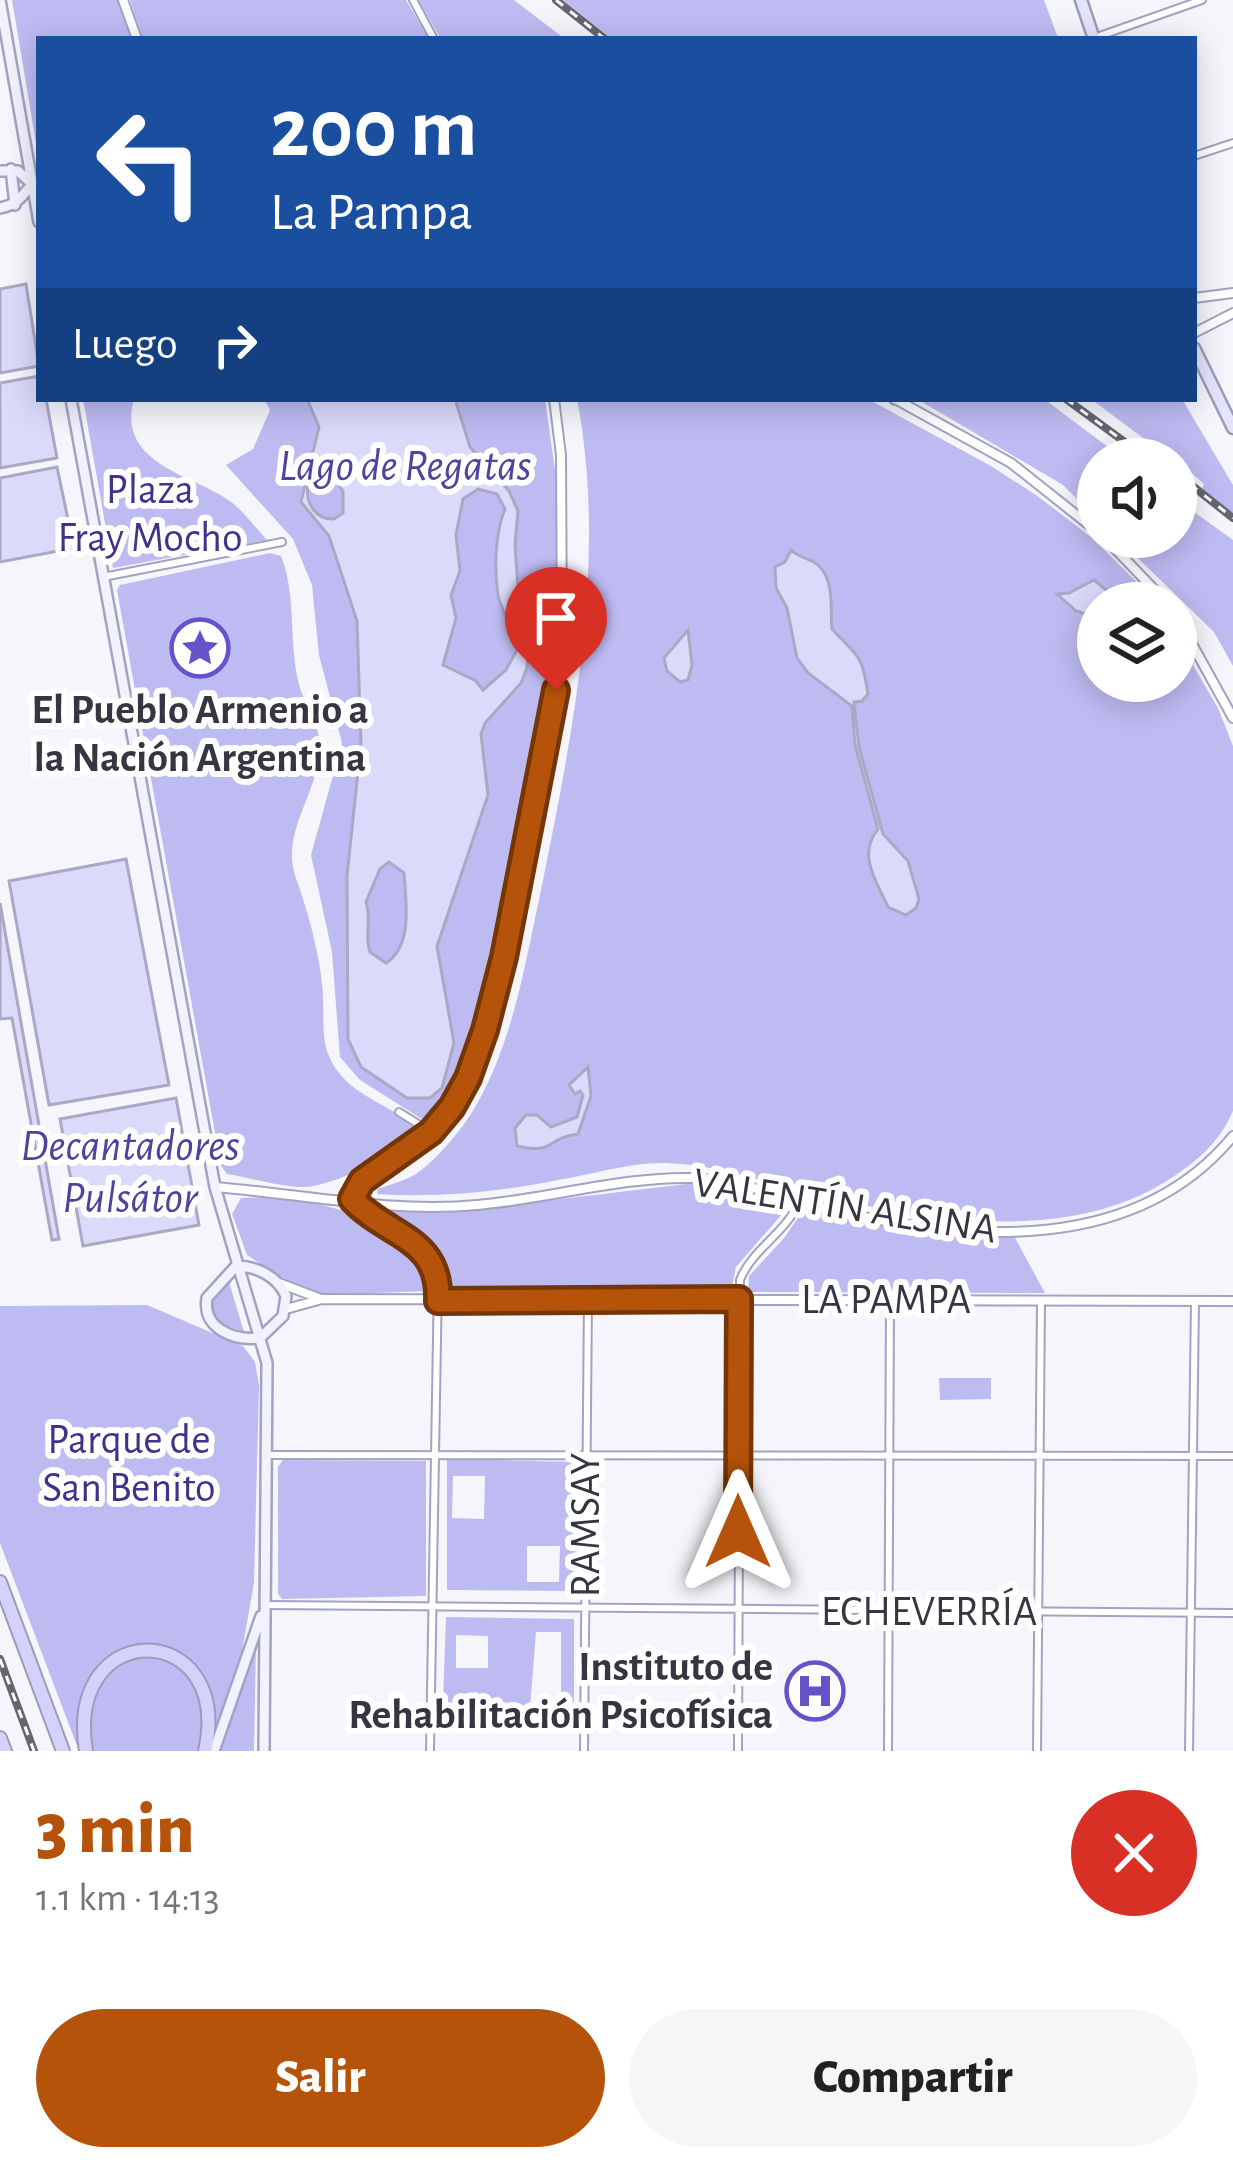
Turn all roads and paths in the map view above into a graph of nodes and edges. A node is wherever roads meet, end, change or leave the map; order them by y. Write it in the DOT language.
graph roads {
  1 [pos="0,0"];
  2 [pos="123,0"];
  3 [pos="412,0"];
  4 [pos="1081,0"];
  5 [pos="1202,0"];
  6 [pos="135,36"];
  7 [pos="432,36"];
  8 [pos="1093,36"];
  9 [pos="1102,36"];
  10 [pos="1233,143"];
  11 [pos="1197,155"];
  12 [pos="5,170"];
  13 [pos="36,182"];
  14 [pos="15,205"];
  15 [pos="0,208"];
  16 [pos="1233,293"];
  17 [pos="1197,298"];
  18 [pos="1233,313"];
  19 [pos="1197,331"];
  20 [pos="1197,354"];
  21 [pos="72,402"];
  22 [pos="554,402"];
  23 [pos="902,402"];
  24 [pos="1233,428"];
  25 [pos="1077,515"];
  26 [pos="282,542"];
  27 [pos="1124,558"];
  28 [pos="102,578"];
  29 [pos="1147,582"];
  30 [pos="1197,653"];
  31 [pos="1233,718"];
  32 [pos="400,1112"];
  33 [pos="431,1132"];
  34 [pos="1233,1138"];
  35 [pos="214,1187"];
  36 [pos="352,1199"];
  37 [pos="799,1202"];
  38 [pos="236,1266"];
  39 [pos="279,1282"];
  40 [pos="588,1298"];
  41 [pos="322,1299"];
  42 [pos="739,1299"];
  43 [pos="890,1300"];
  44 [pos="1041,1300"];
  45 [pos="438,1301"];
  46 [pos="1195,1301"];
  47 [pos="1233,1301"];
  48 [pos="286,1309"];
  49 [pos="260,1338"];
  50 [pos="435,1454"];
  51 [pos="587,1454"];
  52 [pos="738,1454"];
  53 [pos="267,1455"];
  54 [pos="890,1455"];
  55 [pos="1041,1455"];
  56 [pos="1192,1456"];
  57 [pos="1233,1456"];
  58 [pos="0,1582"];
  59 [pos="265,1605"];
  60 [pos="434,1606"];
  61 [pos="586,1607"];
  62 [pos="738,1610"];
  63 [pos="1040,1612"];
  64 [pos="889,1613"];
  65 [pos="1190,1613"];
  66 [pos="1233,1613"];
  67 [pos="0,1738"];
  68 [pos="5,1751"];
  69 [pos="64,1751"];
  70 [pos="86,1751"];
  71 [pos="210,1751"];
  72 [pos="264,1751"];
  73 [pos="430,1751"];
  74 [pos="584,1751"];
  75 [pos="738,1751"];
  76 [pos="888,1751"];
  77 [pos="1037,1751"];
  78 [pos="1189,1751"];
  1 -- 13 [label="main road"];
  2 -- 6 [label="street"];
  3 -- 7 [label="street"];
  4 -- 8 [label="main road"];
  5 -- 9 [label="street"];
  10 -- 11 [label="street"];
  12 -- 13 [label="main road"];
  12 -- 14 [label="main road"];
  13 -- 14 [label="main road"];
  14 -- 15 [label="main road"];
  16 -- 17 [label="street"];
  18 -- 19 [label="street"];
  20 -- 24 [label="main road"];
  21 -- 28 [label="main road"];
  22 -- 33 [label="street"];
  23 -- 25 [label="street"];
  26 -- 28 [label="street"];
  27 -- 29 [label="street"];
  28 -- 35 [label="main road"];
  30 -- 31 [label="street"];
  32 -- 33 [label="street"];
  33 -- 36 [label="street"];
  34 -- 37 [label="street, VALENTÍN ALSINA"];
  35 -- 36 [label="street, VALENTÍN ALSINA"];
  35 -- 38 [label="main road"];
  36 -- 37 [label="street, VALENTÍN ALSINA"];
  36 -- 45 [label="street"];
  37 -- 42 [label="street"];
  38 -- 39 [label="main road"];
  38 -- 49 [label="main road"];
  38 -- 49 [label="main road"];
  39 -- 41 [label="street, LA PAMPA"];
  39 -- 48 [label="main road"];
  40 -- 42 [label="street, LA PAMPA"];
  40 -- 45 [label="street, LA PAMPA"];
  40 -- 51 [label="street, RAMSAY"];
  41 -- 45 [label="street, LA PAMPA"];
  41 -- 48 [label="street, LA PAMPA"];
  42 -- 43 [label="street, LA PAMPA"];
  42 -- 52 [label="street"];
  43 -- 44 [label="street, LA PAMPA"];
  43 -- 54 [label="street"];
  44 -- 46 [label="street, LA PAMPA"];
  44 -- 55 [label="street"];
  45 -- 50 [label="street"];
  46 -- 47 [label="street, LA PAMPA"];
  46 -- 56 [label="street"];
  48 -- 49 [label="main road"];
  49 -- 53 [label="main road"];
  50 -- 51 [label="street"];
  50 -- 53 [label="street"];
  50 -- 60 [label="street"];
  51 -- 52 [label="street"];
  51 -- 61 [label="street, RAMSAY"];
  52 -- 54 [label="street"];
  52 -- 62 [label="street"];
  53 -- 59 [label="main road"];
  54 -- 55 [label="street"];
  54 -- 64 [label="street"];
  55 -- 56 [label="street"];
  55 -- 63 [label="street"];
  56 -- 57 [label="street"];
  56 -- 65 [label="street"];
  58 -- 69 [label="highway"];
  59 -- 60 [label="street, ECHEVERRÍA"];
  59 -- 71 [label="main road"];
  59 -- 72 [label="main road"];
  60 -- 61 [label="street, ECHEVERRÍA"];
  60 -- 73 [label="street"];
  61 -- 62 [label="street, ECHEVERRÍA"];
  61 -- 74 [label="street, RAMSAY"];
  62 -- 64 [label="street, ECHEVERRÍA"];
  62 -- 75 [label="street"];
  63 -- 64 [label="street, ECHEVERRÍA"];
  63 -- 65 [label="street, ECHEVERRÍA"];
  63 -- 77 [label="street"];
  64 -- 76 [label="street"];
  65 -- 66 [label="street, ECHEVERRÍA"];
  65 -- 78 [label="street"];
  67 -- 68 [label="highway"];
  70 -- 71 [label="highway"];
}
